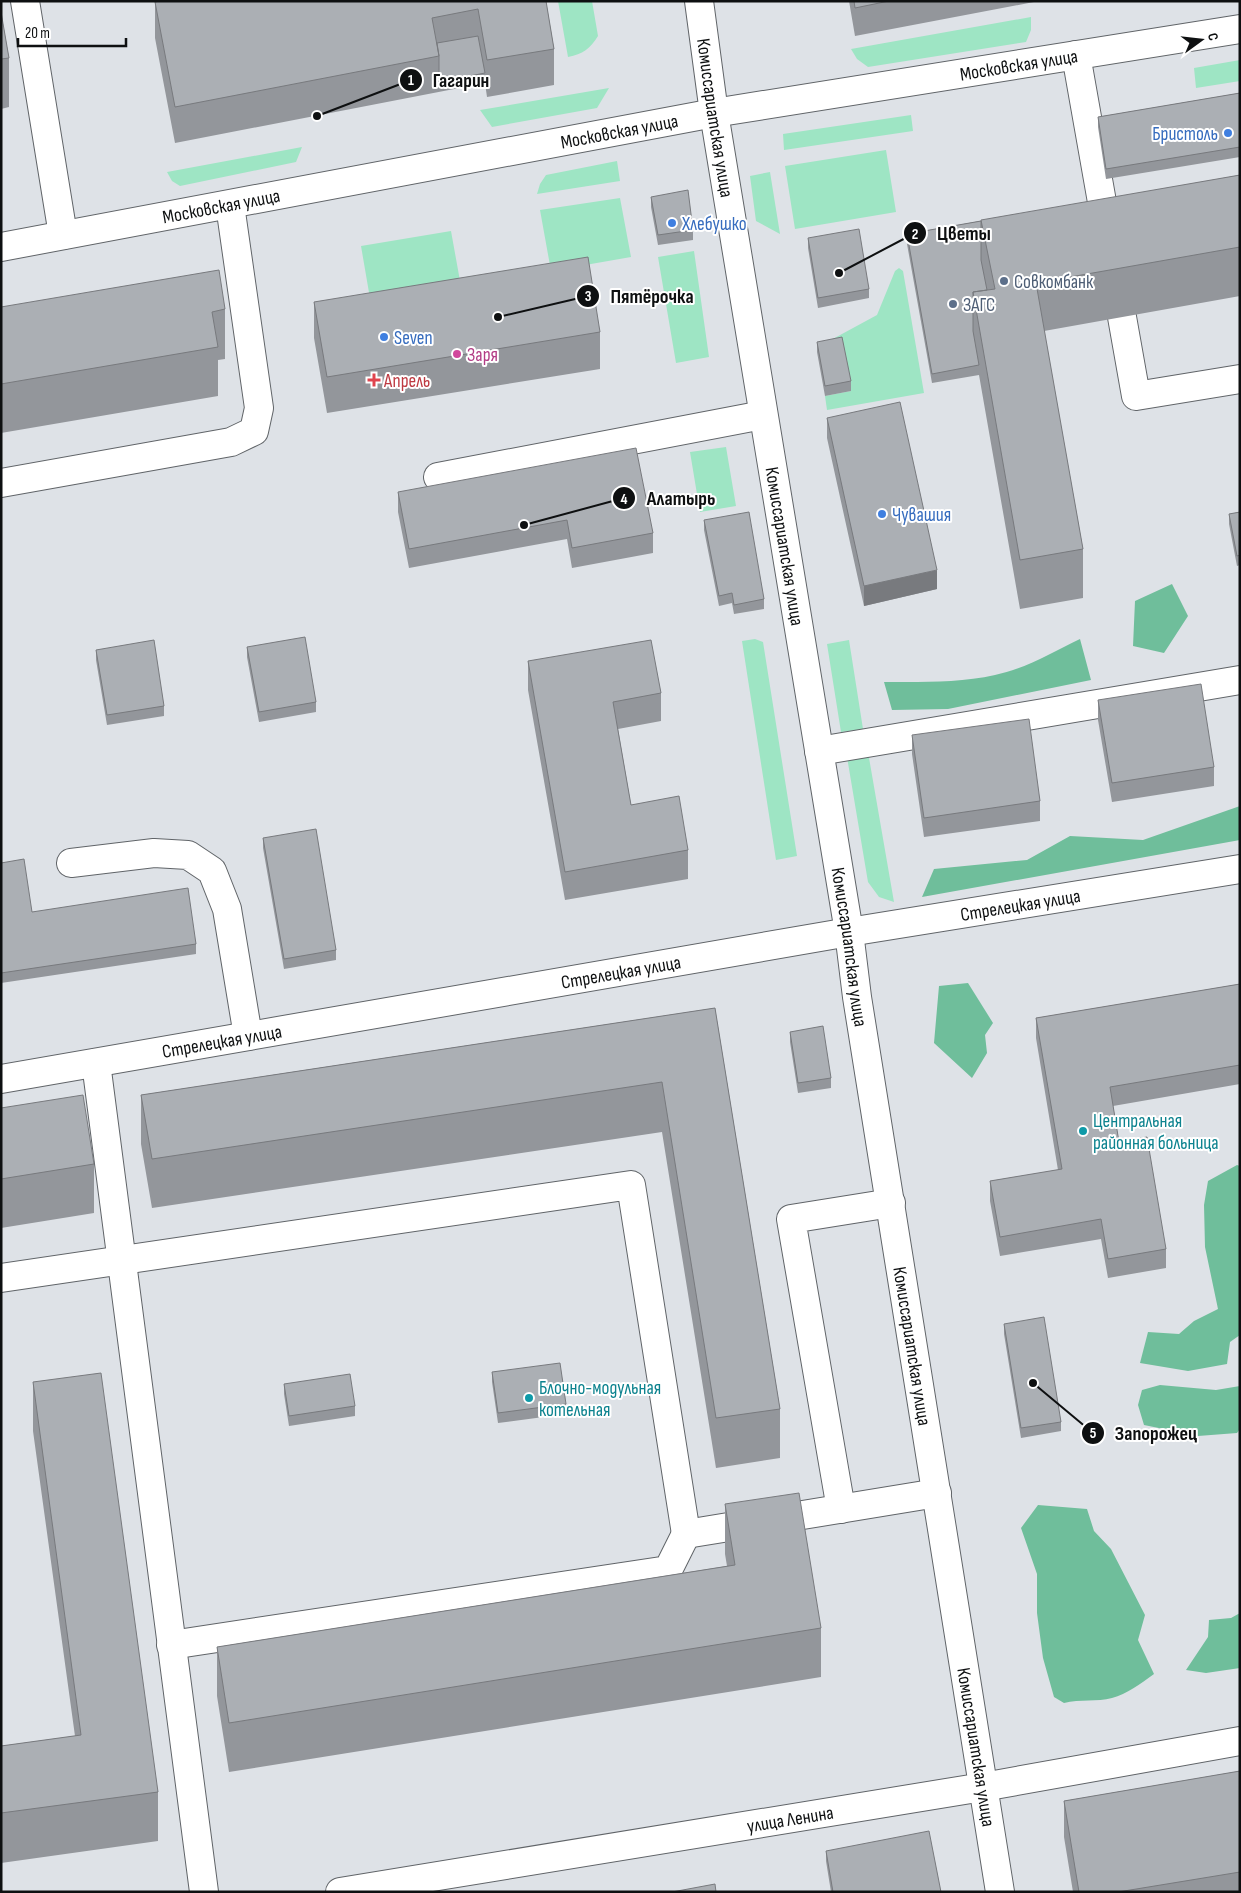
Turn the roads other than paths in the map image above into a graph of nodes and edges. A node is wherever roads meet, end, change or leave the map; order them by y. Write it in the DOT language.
graph roads {
  1 [pos="25,1"];
  2 [pos="699,1"];
  3 [pos="1240,29"];
  4 [pos="1076,55"];
  5 [pos="714,113"];
  6 [pos="230,205"];
  7 [pos="63,236"];
  8 [pos="1,247"];
  9 [pos="1110,248"];
  10 [pos="1122,317"];
  11 [pos="1240,379"];
  12 [pos="763,415"];
  13 [pos="438,477"];
  14 [pos="1,483"];
  15 [pos="1240,680"];
  16 [pos="819,751"];
  17 [pos="71,863"];
  18 [pos="1240,869"];
  19 [pos="849,932"];
  20 [pos="248,1036"];
  21 [pos="96,1063"];
  22 [pos="1,1079"];
  23 [pos="891,1203"];
  24 [pos="122,1259"];
  25 [pos="1,1278"];
  26 [pos="937,1493"];
  27 [pos="841,1509"];
  28 [pos="686,1534"];
  29 [pos="171,1645"];
  30 [pos="1240,1741"];
  31 [pos="983,1787"];
  32 [pos="204,1892"];
  33 [pos="340,1892"];
  34 [pos="1000,1892"];
  1 -- 7 [label="street"];
  2 -- 5 [label="street, Комиссариатская улица"];
  3 -- 4 [label="street, Московская улица"];
  4 -- 5 [label="street, Московская улица"];
  4 -- 9 [label="street"];
  5 -- 6 [label="street, Московская улица"];
  5 -- 12 [label="street, Комиссариатская улица"];
  6 -- 7 [label="street, Московская улица"];
  6 -- 14 [label="street"];
  7 -- 8 [label="street, Московская улица"];
  10 -- 11 [label="street"];
  12 -- 13 [label="street"];
  12 -- 16 [label="street, Комиссариатская улица"];
  15 -- 16 [label="street"];
  16 -- 19 [label="street, Комиссариатская улица"];
  17 -- 20 [label="street"];
  18 -- 19 [label="street, Стрелецкая улица"];
  19 -- 20 [label="street, Стрелецкая улица"];
  19 -- 23 [label="street, Комиссариатская улица"];
  20 -- 21 [label="street, Стрелецкая улица"];
  21 -- 22 [label="street, Стрелецкая улица"];
  21 -- 24 [label="street"];
  23 -- 26 [label="street, Комиссариатская улица"];
  23 -- 27 [label="street"];
  24 -- 25 [label="street"];
  24 -- 28 [label="street"];
  24 -- 29 [label="street"];
  26 -- 27 [label="street"];
  26 -- 31 [label="street, Комиссариатская улица"];
  27 -- 28 [label="street"];
  28 -- 29 [label="street"];
  29 -- 32 [label="street"];
  30 -- 31 [label="street, улица Ленина"];
  31 -- 33 [label="street, улица Ленина"];
  31 -- 34 [label="street, Комиссариатская улица"];
}
